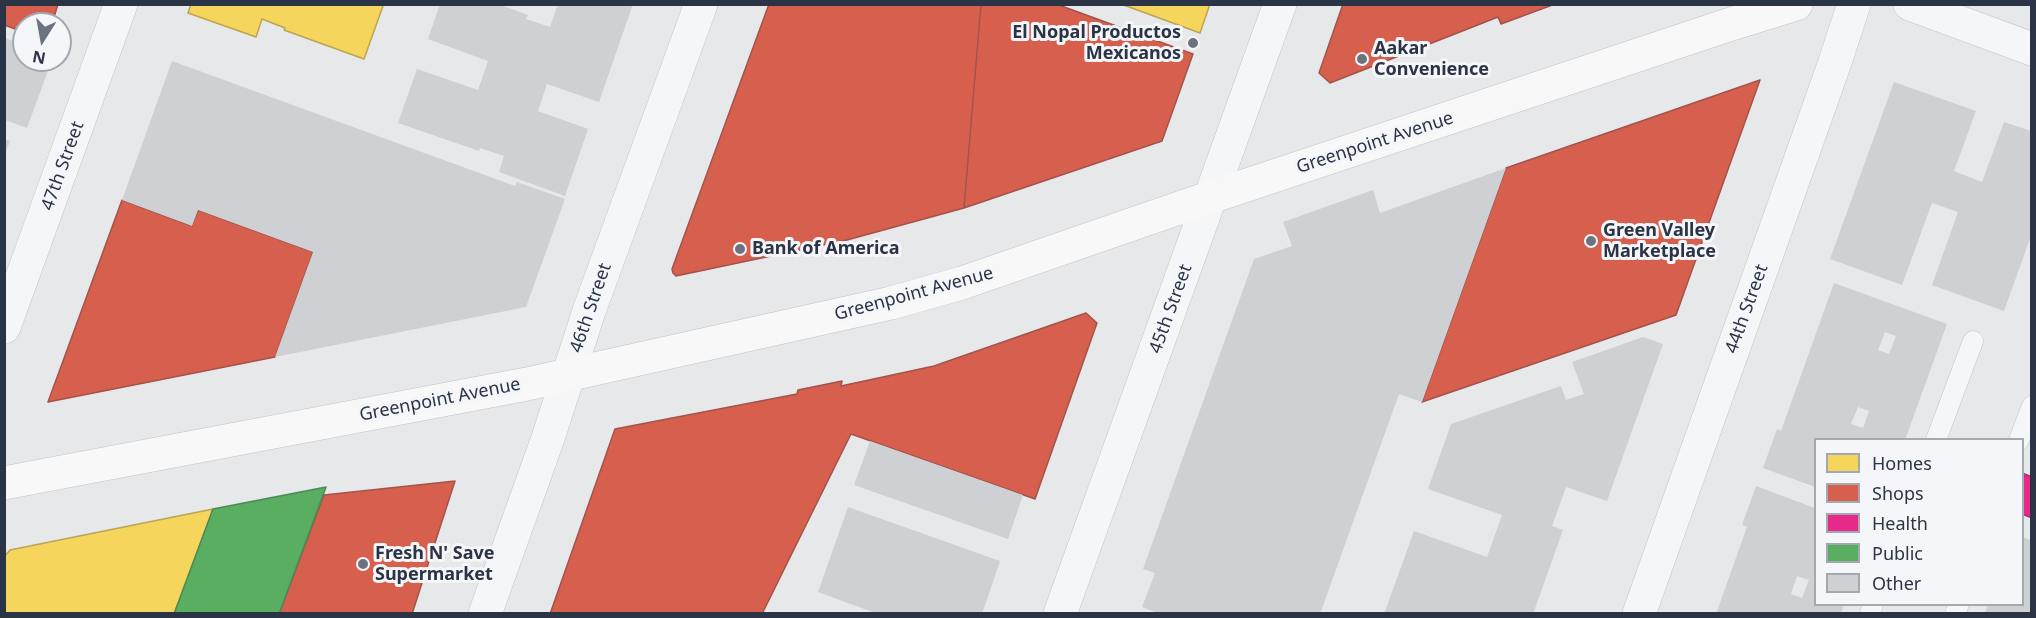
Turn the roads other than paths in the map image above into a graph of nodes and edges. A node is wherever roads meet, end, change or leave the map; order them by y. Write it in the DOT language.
graph roads {
  1 [pos="121,4"];
  2 [pos="701,4"];
  3 [pos="1280,4"];
  4 [pos="1796,4"];
  5 [pos="1854,4"];
  6 [pos="1910,4"];
  7 [pos="2031,49"];
  8 [pos="1211,197"];
  9 [pos="4,327"];
  10 [pos="1972,341"];
  11 [pos="569,375"];
  12 [pos="2031,406"];
  13 [pos="1937,438"];
  14 [pos="2020,438"];
  15 [pos="4,483"];
  16 [pos="485,614"];
  17 [pos="1060,614"];
  18 [pos="1639,614"];
  1 -- 9 [label="street, 47th Street"];
  2 -- 11 [label="street, 46th Street"];
  3 -- 8 [label="street, 45th Street"];
  4 -- 8 [label="main road, Greenpoint Avenue"];
  5 -- 18 [label="street, 44th Street"];
  6 -- 7 [label="street"];
  8 -- 11 [label="main road, Greenpoint Avenue"];
  8 -- 17 [label="street, 45th Street"];
  10 -- 13 [label="lane"];
  11 -- 15 [label="main road, Greenpoint Avenue"];
  11 -- 16 [label="street, 46th Street"];
  12 -- 14 [label="lane"];
}
